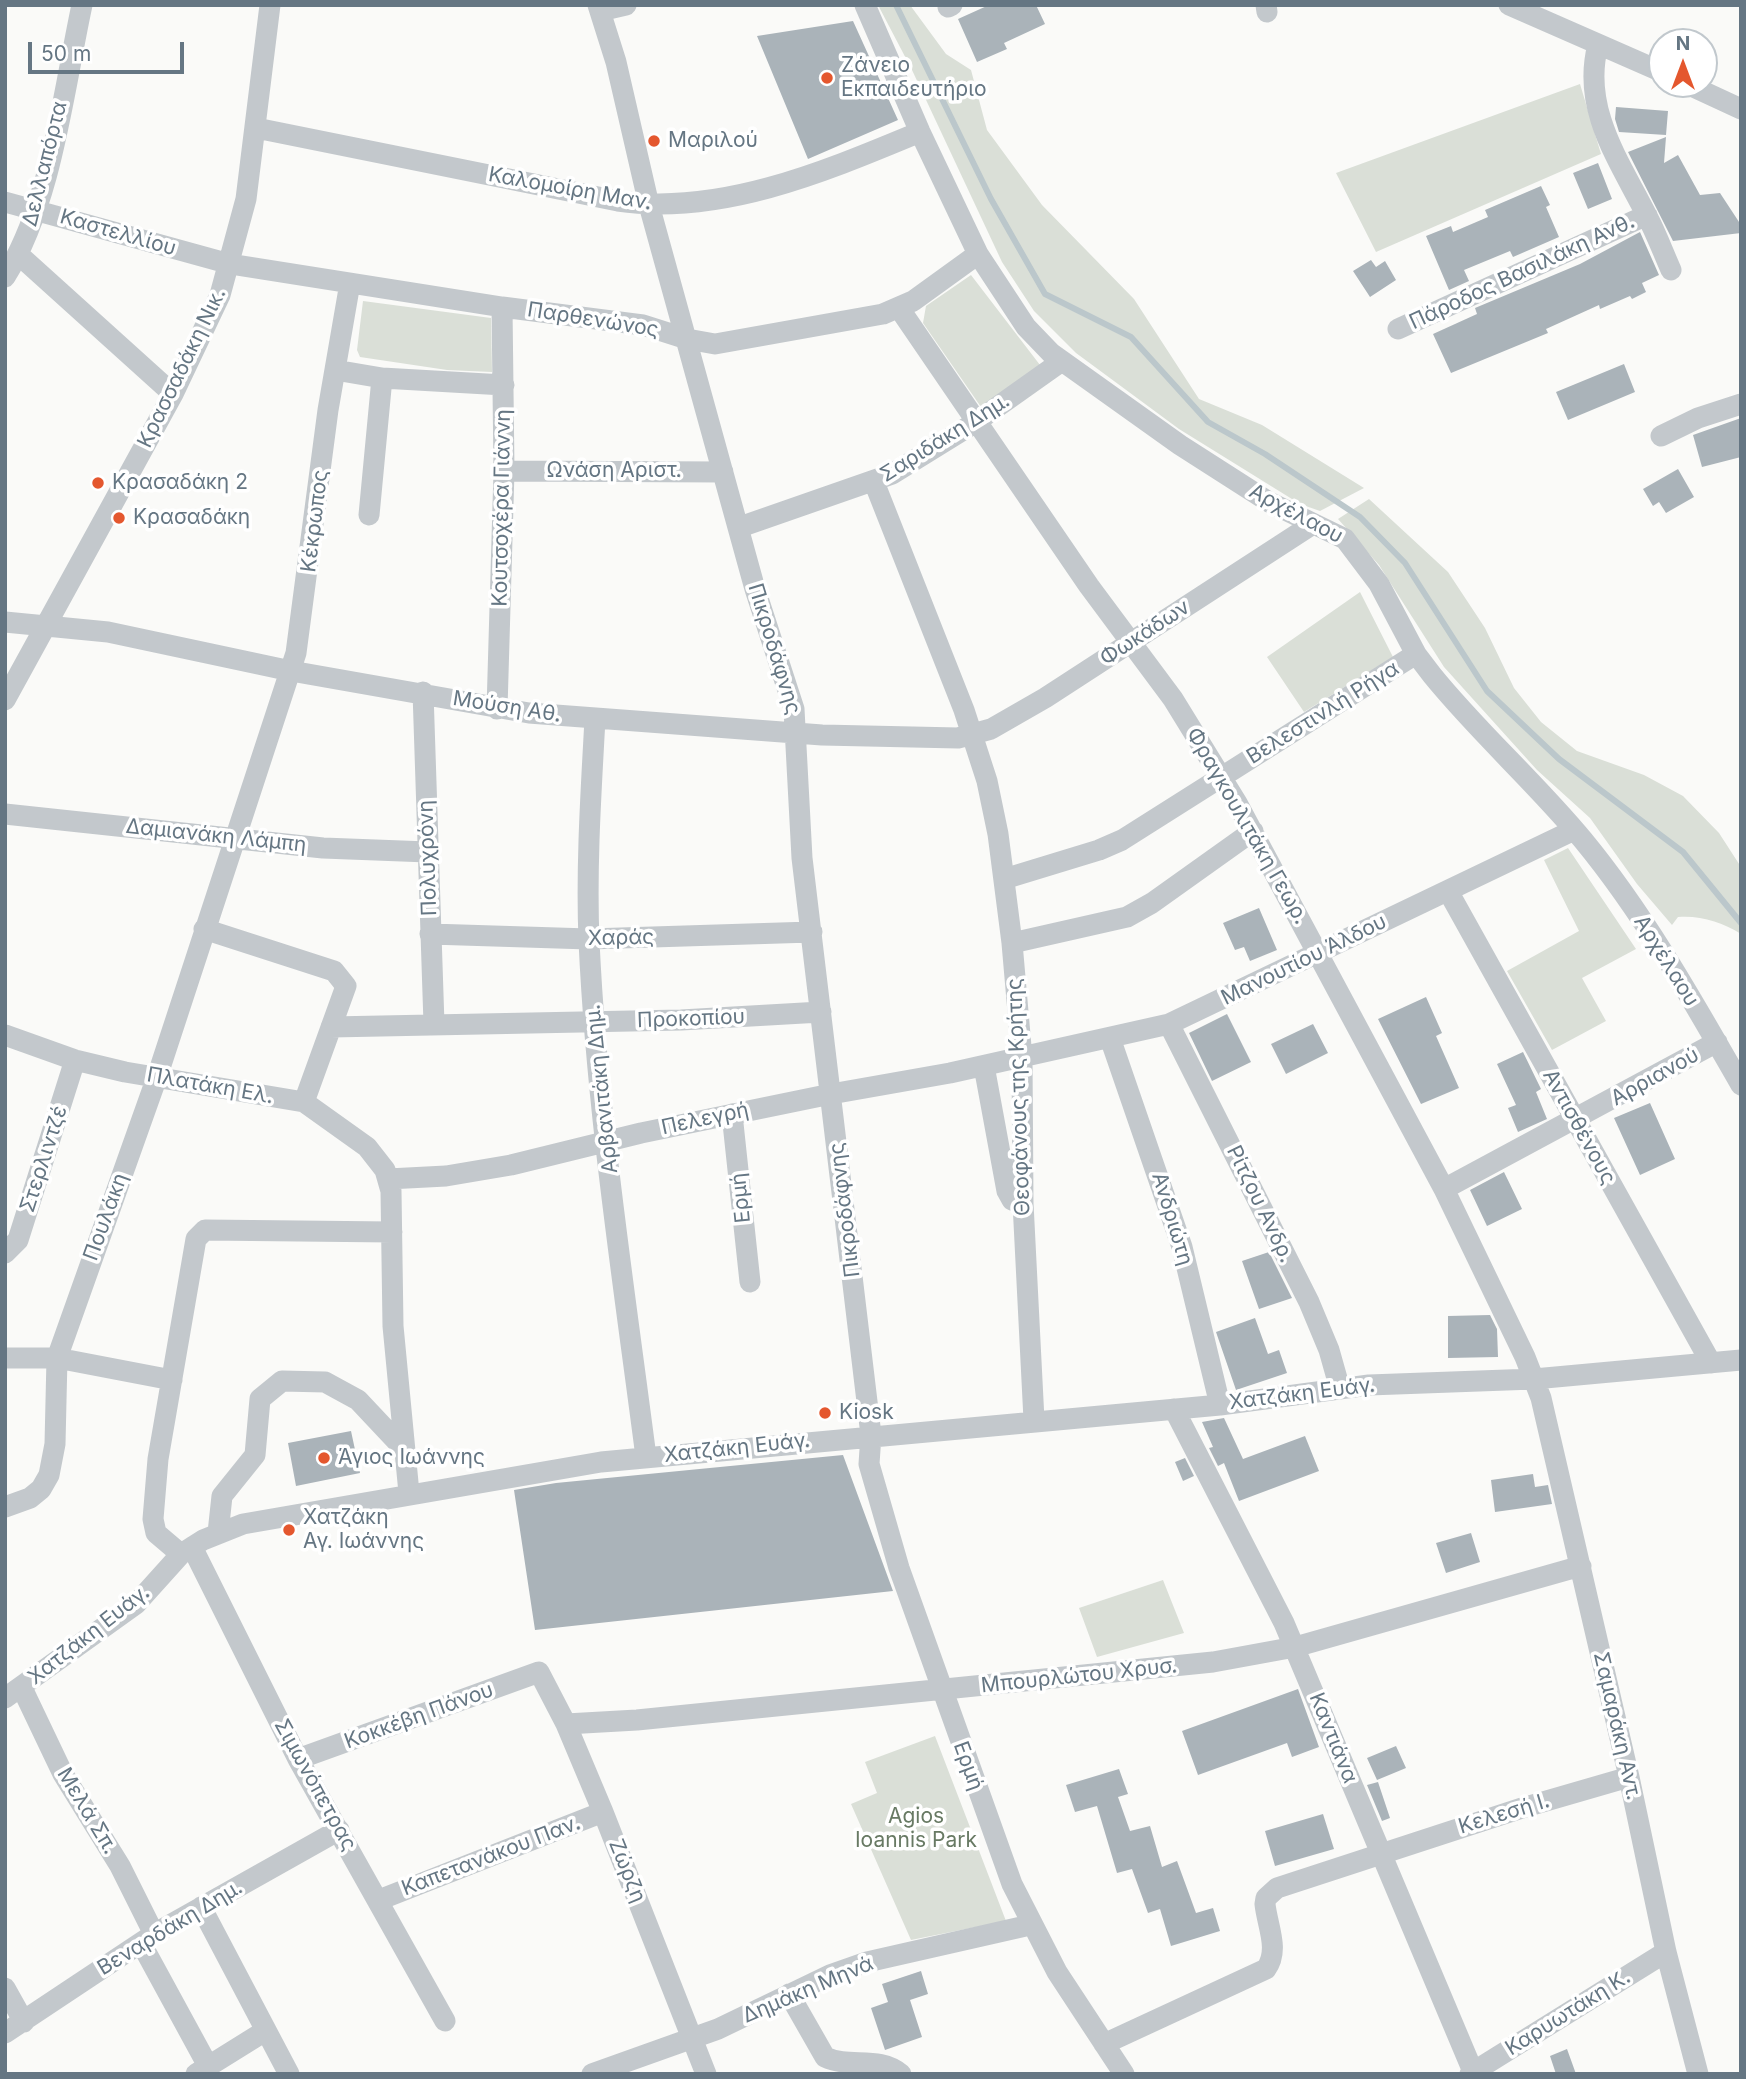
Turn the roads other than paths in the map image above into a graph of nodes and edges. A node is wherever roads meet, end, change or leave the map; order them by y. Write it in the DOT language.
graph roads {
  1 [pos="82,5"];
  2 [pos="270,5"];
  3 [pos="626,5"];
  4 [pos="865,5"];
  5 [pos="1509,5"];
  6 [pos="599,8"];
  7 [pos="1598,46"];
  8 [pos="1648,66"];
  9 [pos="1717,98"];
  10 [pos="1741,109"];
  11 [pos="256,128"];
  12 [pos="920,132"];
  13 [pos="5,202"];
  14 [pos="649,205"];
  15 [pos="37,211"];
  16 [pos="1647,215"];
  17 [pos="978,254"];
  18 [pos="19,255"];
  19 [pos="230,264"];
  20 [pos="1671,270"];
  21 [pos="5,277"];
  22 [pos="350,284"];
  23 [pos="502,307"];
  24 [pos="899,308"];
  25 [pos="1398,330"];
  26 [pos="687,339"];
  27 [pos="1062,360"];
  28 [pos="335,370"];
  29 [pos="382,378"];
  30 [pos="505,385"];
  31 [pos="173,394"];
  32 [pos="1741,404"];
  33 [pos="976,422"];
  34 [pos="1661,436"];
  35 [pos="504,471"];
  36 [pos="723,472"];
  37 [pos="874,482"];
  38 [pos="369,515"];
  39 [pos="1313,524"];
  40 [pos="740,527"];
  41 [pos="5,622"];
  42 [pos="47,624"];
  43 [pos="1131,642"];
  44 [pos="1416,654"];
  45 [pos="291,671"];
  46 [pos="423,692"];
  47 [pos="5,699"];
  48 [pos="497,709"];
  49 [pos="595,719"];
  50 [pos="797,733"];
  51 [pos="973,736"];
  52 [pos="1222,777"];
  53 [pos="5,814"];
  54 [pos="1574,830"];
  55 [pos="1253,831"];
  56 [pos="234,839"];
  57 [pos="428,852"];
  58 [pos="1004,879"];
  59 [pos="1448,891"];
  60 [pos="204,929"];
  61 [pos="812,932"];
  62 [pos="430,934"];
  63 [pos="589,939"];
  64 [pos="1012,943"];
  65 [pos="1318,951"];
  66 [pos="821,1012"];
  67 [pos="594,1022"];
  68 [pos="434,1024"];
  69 [pos="1169,1024"];
  70 [pos="331,1027"];
  71 [pos="5,1035"];
  72 [pos="1110,1038"];
  73 [pos="1717,1042"];
  74 [pos="1022,1058"];
  75 [pos="75,1060"];
  76 [pos="984,1066"];
  77 [pos="157,1077"];
  78 [pos="1741,1085"];
  79 [pos="831,1094"];
  80 [pos="304,1102"];
  81 [pos="732,1114"];
  82 [pos="1575,1121"];
  83 [pos="606,1142"];
  84 [pos="388,1179"];
  85 [pos="1444,1189"];
  86 [pos="1023,1203"];
  87 [pos="393,1232"];
  88 [pos="5,1254"];
  89 [pos="750,1282"];
  90 [pos="57,1357"];
  91 [pos="5,1358"];
  92 [pos="1741,1360"];
  93 [pos="1711,1363"];
  94 [pos="1534,1379"];
  95 [pos="173,1380"];
  96 [pos="1340,1389"];
  97 [pos="1220,1405"];
  98 [pos="1174,1409"];
  99 [pos="1034,1420"];
  100 [pos="871,1435"];
  101 [pos="405,1450"];
  102 [pos="646,1457"];
  103 [pos="409,1493"];
  104 [pos="5,1507"];
  105 [pos="218,1533"];
  106 [pos="185,1552"];
  107 [pos="1581,1566"];
  108 [pos="1295,1647"];
  109 [pos="539,1672"];
  110 [pos="940,1689"];
  111 [pos="13,1693"];
  112 [pos="566,1724"];
  113 [pos="298,1759"];
  114 [pos="1629,1777"];
  115 [pos="603,1812"];
  116 [pos="340,1830"];
  117 [pos="1379,1853"];
  118 [pos="379,1900"];
  119 [pos="201,1907"];
  120 [pos="1030,1925"];
  121 [pos="147,1938"];
  122 [pos="1666,1952"];
  123 [pos="5,1988"];
  124 [pos="789,1994"];
  125 [pos="445,2021"];
  126 [pos="24,2022"];
  127 [pos="265,2031"];
  128 [pos="5,2033"];
  129 [pos="694,2039"];
  130 [pos="1104,2044"];
  131 [pos="202,2070"];
  132 [pos="1473,2073"];
  133 [pos="289,2074"];
  134 [pos="592,2074"];
  135 [pos="706,2074"];
  136 [pos="901,2074"];
  137 [pos="1124,2074"];
  138 [pos="1698,2074"];
  1 -- 15 [label="street, Δελλαπόρτα"];
  2 -- 11 [label="street, Κρασσαδάκη Νικ."];
  3 -- 6 [label="street"];
  4 -- 12 [label="street, Αρχέλαου"];
  5 -- 7 [label="street"];
  6 -- 14 [label="street, Πικροδάφνης"];
  7 -- 8 [label="street"];
  7 -- 16 [label="street"];
  9 -- 10 [label="street"];
  11 -- 14 [label="street, Καλομοίρη Μαν."];
  11 -- 19 [label="street, Κρασσαδάκη Νικ."];
  12 -- 14 [label="street, Καλομοίρη Μαν."];
  12 -- 17 [label="street, Αρχέλαου"];
  13 -- 15 [label="street, Καστελλίου"];
  14 -- 26 [label="street, Πικροδάφνης"];
  15 -- 18 [label="street, Δελλαπόρτα"];
  15 -- 19 [label="street, Καστελλίου"];
  16 -- 20 [label="street"];
  16 -- 25 [label="street, Πάροδος Βασιλάκη Ανθ."];
  17 -- 24 [label="street, Παρθενώνος"];
  17 -- 27 [label="street, Αρχέλαου"];
  18 -- 21 [label="street, Δελλαπόρτα"];
  18 -- 31 [label="street"];
  19 -- 22 [label="street, Παρθενώνος"];
  19 -- 31 [label="street, Κρασσαδάκη Νικ."];
  22 -- 23 [label="street, Παρθενώνος"];
  22 -- 28 [label="street, Κέκρωπος"];
  23 -- 26 [label="street, Παρθενώνος"];
  23 -- 30 [label="street, Κουτσοχέρα Γιάννη"];
  24 -- 26 [label="street, Παρθενώνος"];
  24 -- 33 [label="street, Φραγκουλιτάκη Γεωρ."];
  26 -- 36 [label="street, Πικροδάφνης"];
  27 -- 33 [label="street, Σαριδάκη Δημ."];
  27 -- 39 [label="street, Αρχέλαου"];
  28 -- 29 [label="street"];
  28 -- 45 [label="street, Κέκρωπος"];
  29 -- 30 [label="street"];
  29 -- 38 [label="street"];
  30 -- 35 [label="street, Κουτσοχέρα Γιάννη"];
  31 -- 42 [label="street, Κρασσαδάκη Νικ."];
  32 -- 34 [label="street"];
  33 -- 37 [label="street, Σαριδάκη Δημ."];
  33 -- 43 [label="street, Φραγκουλιτάκη Γεωρ."];
  35 -- 36 [label="street, Ωνάση Αριστ."];
  35 -- 48 [label="street, Κουτσοχέρα Γιάννη"];
  36 -- 40 [label="street, Πικροδάφνης"];
  37 -- 40 [label="street, Σαριδάκη Δημ."];
  37 -- 51 [label="street, Θεοφάνους της Κρήτης"];
  39 -- 43 [label="street, Φωκάδων"];
  39 -- 44 [label="street, Αρχέλαου"];
  40 -- 50 [label="street, Πικροδάφνης"];
  41 -- 42 [label="street, Μούση Αθ."];
  42 -- 45 [label="street, Μούση Αθ."];
  42 -- 47 [label="street, Κρασσαδάκη Νικ."];
  43 -- 51 [label="street, Φωκάδων"];
  43 -- 52 [label="street, Φραγκουλιτάκη Γεωρ."];
  44 -- 52 [label="street, Βελεστινλή Ρήγα"];
  44 -- 54 [label="street, Αρχέλαου"];
  45 -- 46 [label="street, Μούση Αθ."];
  45 -- 56 [label="street, Κέκρωπος"];
  46 -- 48 [label="street, Μούση Αθ."];
  46 -- 57 [label="street, Πολυχρόνη"];
  48 -- 49 [label="street, Μούση Αθ."];
  49 -- 50 [label="street, Μούση Αθ."];
  49 -- 63 [label="street, Αρβανιτάκη Δημ."];
  50 -- 51 [label="street, Μούση Αθ."];
  50 -- 61 [label="street, Πικροδάφνης"];
  51 -- 58 [label="street, Θεοφάνους της Κρήτης"];
  52 -- 55 [label="street, Φραγκουλιτάκη Γεωρ."];
  52 -- 58 [label="street, Βελεστινλή Ρήγα"];
  53 -- 56 [label="street, Δαμιανάκη Λάμπη"];
  54 -- 59 [label="street, Μανουτίου Άλδου"];
  54 -- 73 [label="street, Αρχέλαου"];
  55 -- 64 [label="street"];
  55 -- 65 [label="street, Φραγκουλιτάκη Γεωρ."];
  56 -- 57 [label="street, Δαμιανάκη Λάμπη"];
  56 -- 60 [label="street, Πουλάκη"];
  57 -- 62 [label="street, Πολυχρόνη"];
  58 -- 64 [label="street, Θεοφάνους της Κρήτης"];
  59 -- 65 [label="street, Μανουτίου Άλδου"];
  59 -- 82 [label="street, Αντισθένους"];
  60 -- 70 [label="street"];
  60 -- 77 [label="street, Πουλάκη"];
  61 -- 63 [label="street, Χαράς"];
  61 -- 66 [label="street, Πικροδάφνης"];
  62 -- 63 [label="street, Χαράς"];
  62 -- 68 [label="street, Πολυχρόνη"];
  63 -- 67 [label="street, Αρβανιτάκη Δημ."];
  64 -- 74 [label="street, Θεοφάνους της Κρήτης"];
  65 -- 69 [label="street, Μανουτίου Άλδου"];
  65 -- 85 [label="street, Φραγκουλιτάκη Γεωρ."];
  66 -- 67 [label="street, Προκοπίου"];
  66 -- 79 [label="street, Πικροδάφνης"];
  67 -- 68 [label="street, Προκοπίου"];
  67 -- 83 [label="street, Αρβανιτάκη Δημ."];
  68 -- 70 [label="street, Προκοπίου"];
  69 -- 72 [label="street, Μανουτίου Άλδου"];
  69 -- 96 [label="street, Ρίτζου Ανδρ."];
  70 -- 80 [label="street"];
  71 -- 75 [label="street, Πλατάκη Ελ."];
  72 -- 74 [label="street, Μανουτίου Άλδου"];
  72 -- 97 [label="street, Ανδριώτη"];
  73 -- 78 [label="street, Αρχέλαου"];
  73 -- 82 [label="street, Αρριανού"];
  74 -- 76 [label="street, Πελεγρή"];
  74 -- 86 [label="street, Θεοφάνους της Κρήτης"];
  75 -- 77 [label="street, Πλατάκη Ελ."];
  75 -- 88 [label="street, Στερλιντζέ"];
  76 -- 79 [label="street, Πελεγρή"];
  76 -- 86 [label="street"];
  77 -- 80 [label="street, Πλατάκη Ελ."];
  77 -- 90 [label="street, Πουλάκη"];
  79 -- 81 [label="street, Πελεγρή"];
  79 -- 100 [label="street, Πικροδάφνης"];
  80 -- 84 [label="street, Πλατάκη Ελ."];
  81 -- 83 [label="street, Πελεγρή"];
  81 -- 89 [label="street, Ερμή"];
  82 -- 85 [label="street, Αρριανού"];
  82 -- 93 [label="street, Αντισθένους"];
  83 -- 84 [label="street, Πελεγρή"];
  83 -- 102 [label="street, Αρβανιτάκη Δημ."];
  84 -- 87 [label="street"];
  85 -- 94 [label="street, Φραγκουλιτάκη Γεωρ."];
  86 -- 99 [label="street, Θεοφάνους της Κρήτης"];
  87 -- 95 [label="street, Σιμωνόπετρας"];
  87 -- 101 [label="street"];
  90 -- 91 [label="street"];
  90 -- 95 [label="street"];
  90 -- 104 [label="street, Πουλάκη"];
  92 -- 93 [label="street, Χατζάκη Ευάγ."];
  93 -- 94 [label="street, Χατζάκη Ευάγ."];
  94 -- 96 [label="street, Χατζάκη Ευάγ."];
  94 -- 107 [label="street, Σαμαράκη Αντ."];
  95 -- 106 [label="street, Σιμωνόπετρας"];
  96 -- 97 [label="street, Χατζάκη Ευάγ."];
  97 -- 98 [label="street, Χατζάκη Ευάγ."];
  98 -- 99 [label="street, Χατζάκη Ευάγ."];
  98 -- 108 [label="street, Καντιάνα"];
  99 -- 100 [label="street, Χατζάκη Ευάγ."];
  100 -- 102 [label="street, Χατζάκη Ευάγ."];
  100 -- 110 [label="street, Ερμή"];
  101 -- 103 [label="street"];
  101 -- 105 [label="street"];
  102 -- 103 [label="street, Χατζάκη Ευάγ."];
  103 -- 105 [label="street, Χατζάκη Ευάγ."];
  105 -- 106 [label="street, Χατζάκη Ευάγ."];
  106 -- 111 [label="street, Χατζάκη Ευάγ."];
  106 -- 113 [label="street, Σιμωνόπετρας"];
  107 -- 108 [label="street, Μπουρλώτου Χρυσ."];
  107 -- 114 [label="street, Σαμαράκη Αντ."];
  108 -- 110 [label="street, Μπουρλώτου Χρυσ."];
  108 -- 117 [label="street, Καντιάνα"];
  109 -- 112 [label="street, Ζώρζη"];
  109 -- 113 [label="street, Κοκκέβη Πάνου"];
  110 -- 112 [label="street, Μπουρλώτου Χρυσ."];
  110 -- 120 [label="street, Ερμή"];
  111 -- 121 [label="street, Μελά Σπ."];
  112 -- 115 [label="street, Ζώρζη"];
  113 -- 116 [label="street, Σιμωνόπετρας"];
  114 -- 117 [label="street, Κελεσή Ι."];
  114 -- 122 [label="street, Σαμαράκη Αντ."];
  115 -- 118 [label="street, Καπετανάκου Παν."];
  115 -- 129 [label="street, Ζώρζη"];
  116 -- 118 [label="street, Σιμωνόπετρας"];
  116 -- 119 [label="street, Βεναρδάκη Δημ."];
  117 -- 130 [label="street, Κελεσή Ι."];
  117 -- 132 [label="street, Καντιάνα"];
  118 -- 125 [label="street, Σιμωνόπετρας"];
  119 -- 121 [label="street, Βεναρδάκη Δημ."];
  119 -- 127 [label="street"];
  120 -- 124 [label="street, Δημάκη Μηνά"];
  120 -- 130 [label="street, Ερμή"];
  121 -- 126 [label="street, Βεναρδάκη Δημ."];
  121 -- 131 [label="street, Μελά Σπ."];
  122 -- 132 [label="street, Καρυωτάκη Κ."];
  122 -- 138 [label="street, Σαμαράκη Αντ."];
  123 -- 126 [label="street"];
  124 -- 129 [label="street, Δημάκη Μηνά"];
  124 -- 136 [label="street"];
  126 -- 128 [label="street, Βεναρδάκη Δημ."];
  127 -- 131 [label="street"];
  127 -- 133 [label="street"];
  129 -- 134 [label="street, Δημάκη Μηνά"];
  129 -- 135 [label="street, Ζώρζη"];
  130 -- 137 [label="street, Ερμή"];
}
